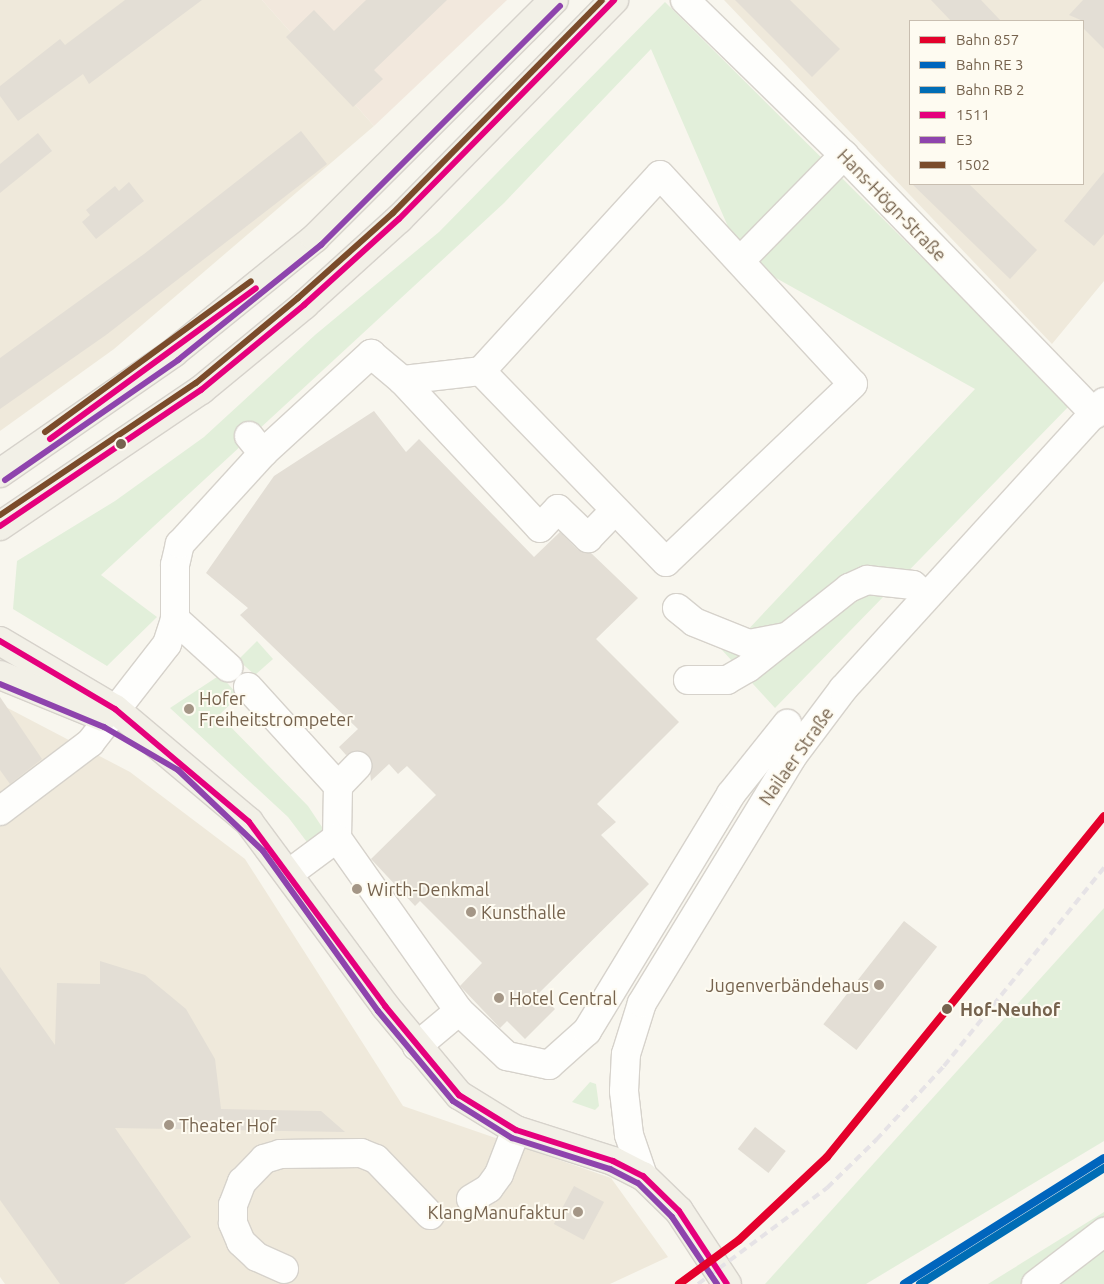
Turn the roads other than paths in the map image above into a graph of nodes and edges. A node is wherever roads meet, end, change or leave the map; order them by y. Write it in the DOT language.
graph roads {
  1 [pos="554,0"];
  2 [pos="614,0"];
  3 [pos="686,0"];
  4 [pos="844,155"];
  5 [pos="742,259"];
  6 [pos="481,371"];
  7 [pos="402,380"];
  8 [pos="1099,408"];
  9 [pos="0,473"];
  10 [pos="613,512"];
  11 [pos="0,526"];
  12 [pos="924,595"];
  13 [pos="677,608"];
  14 [pos="175,619"];
  15 [pos="791,634"];
  16 [pos="0,641"];
  17 [pos="228,666"];
  18 [pos="0,674"];
  19 [pos="688,680"];
  20 [pos="248,687"];
  21 [pos="112,714"];
  22 [pos="787,724"];
  23 [pos="356,766"];
  24 [pos="338,786"];
  25 [pos="0,811"];
  26 [pos="336,838"];
  27 [pos="290,872"];
  28 [pos="459,1011"];
  29 [pos="417,1046"];
  30 [pos="516,1130"];
  31 [pos="643,1176"];
  32 [pos="471,1199"];
  33 [pos="430,1215"];
  34 [pos="1104,1232"];
  35 [pos="284,1270"];
  36 [pos="727,1284"];
  37 [pos="1036,1284"];
  1 -- 9 [label="main road"];
  2 -- 11 [label="main road"];
  3 -- 4 [label="street, Hans-Högn-Straße"];
  4 -- 5 [label="street"];
  4 -- 8 [label="street, Hans-Högn-Straße"];
  5 -- 6 [label="street"];
  5 -- 10 [label="street"];
  6 -- 7 [label="street"];
  6 -- 10 [label="street"];
  7 -- 10 [label="street"];
  7 -- 14 [label="street"];
  8 -- 12 [label="street, Nailaer Straße"];
  12 -- 15 [label="street"];
  12 -- 31 [label="street, Nailaer Straße"];
  13 -- 15 [label="street"];
  14 -- 17 [label="street"];
  14 -- 21 [label="street"];
  15 -- 19 [label="street"];
  16 -- 21 [label="main road"];
  18 -- 21 [label="main road"];
  20 -- 24 [label="street"];
  21 -- 25 [label="street"];
  21 -- 27 [label="main road"];
  22 -- 28 [label="street"];
  23 -- 24 [label="street"];
  24 -- 26 [label="street"];
  26 -- 27 [label="street"];
  26 -- 28 [label="street"];
  27 -- 29 [label="main road"];
  28 -- 29 [label="street"];
  29 -- 30 [label="main road"];
  30 -- 31 [label="main road"];
  30 -- 32 [label="street"];
  31 -- 36 [label="main road"];
  33 -- 35 [label="street"];
  34 -- 37 [label="street"];
}
